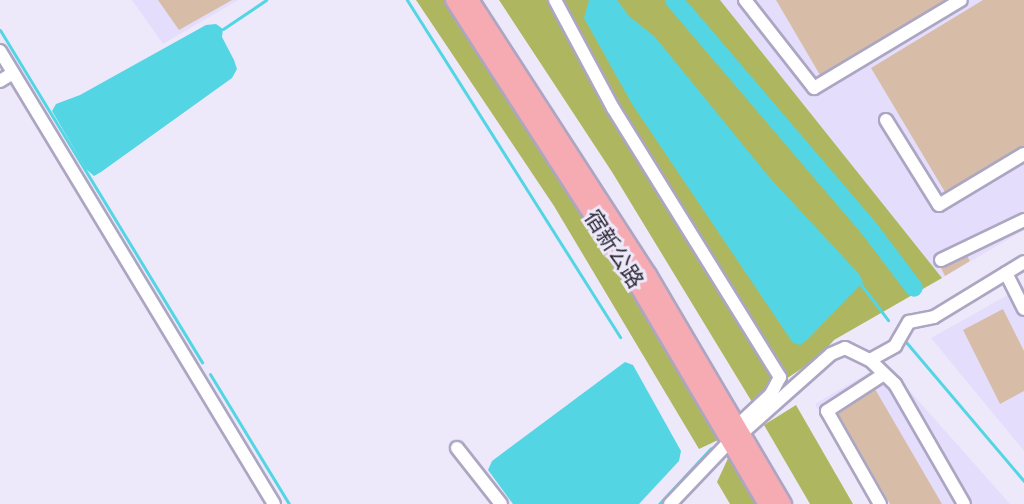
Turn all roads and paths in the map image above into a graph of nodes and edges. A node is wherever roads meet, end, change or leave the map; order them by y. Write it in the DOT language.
graph roads {
  1 [pos="454,0"];
  2 [pos="470,0"];
  3 [pos="555,0"];
  4 [pos="745,0"];
  5 [pos="961,0"];
  6 [pos="0,51"];
  7 [pos="14,73"];
  8 [pos="0,81"];
  9 [pos="886,120"];
  10 [pos="1023,158"];
  11 [pos="1024,220"];
  12 [pos="941,260"];
  13 [pos="1024,262"];
  14 [pos="1006,273"];
  15 [pos="1024,309"];
  16 [pos="870,360"];
  17 [pos="884,374"];
  18 [pos="736,433"];
  19 [pos="457,448"];
  20 [pos="274,504"];
  21 [pos="501,504"];
  22 [pos="670,504"];
  23 [pos="767,504"];
  24 [pos="783,504"];
  25 [pos="880,504"];
  26 [pos="964,504"];
  1 -- 18 [label="highway, 宿新公路"];
  2 -- 18 [label="highway, 宿新公路"];
  3 -- 18 [label="street"];
  4 -- 5 [label="street"];
  6 -- 7 [label="street"];
  7 -- 8 [label="street"];
  7 -- 20 [label="street"];
  9 -- 10 [label="street"];
  11 -- 12 [label="street"];
  13 -- 14 [label="street"];
  14 -- 15 [label="street"];
  14 -- 16 [label="street"];
  16 -- 17 [label="street"];
  16 -- 18 [label="street"];
  17 -- 25 [label="street"];
  17 -- 26 [label="street"];
  18 -- 22 [label="street"];
  18 -- 23 [label="highway, 宿新公路"];
  18 -- 24 [label="highway, 宿新公路"];
  19 -- 21 [label="street"];
}
